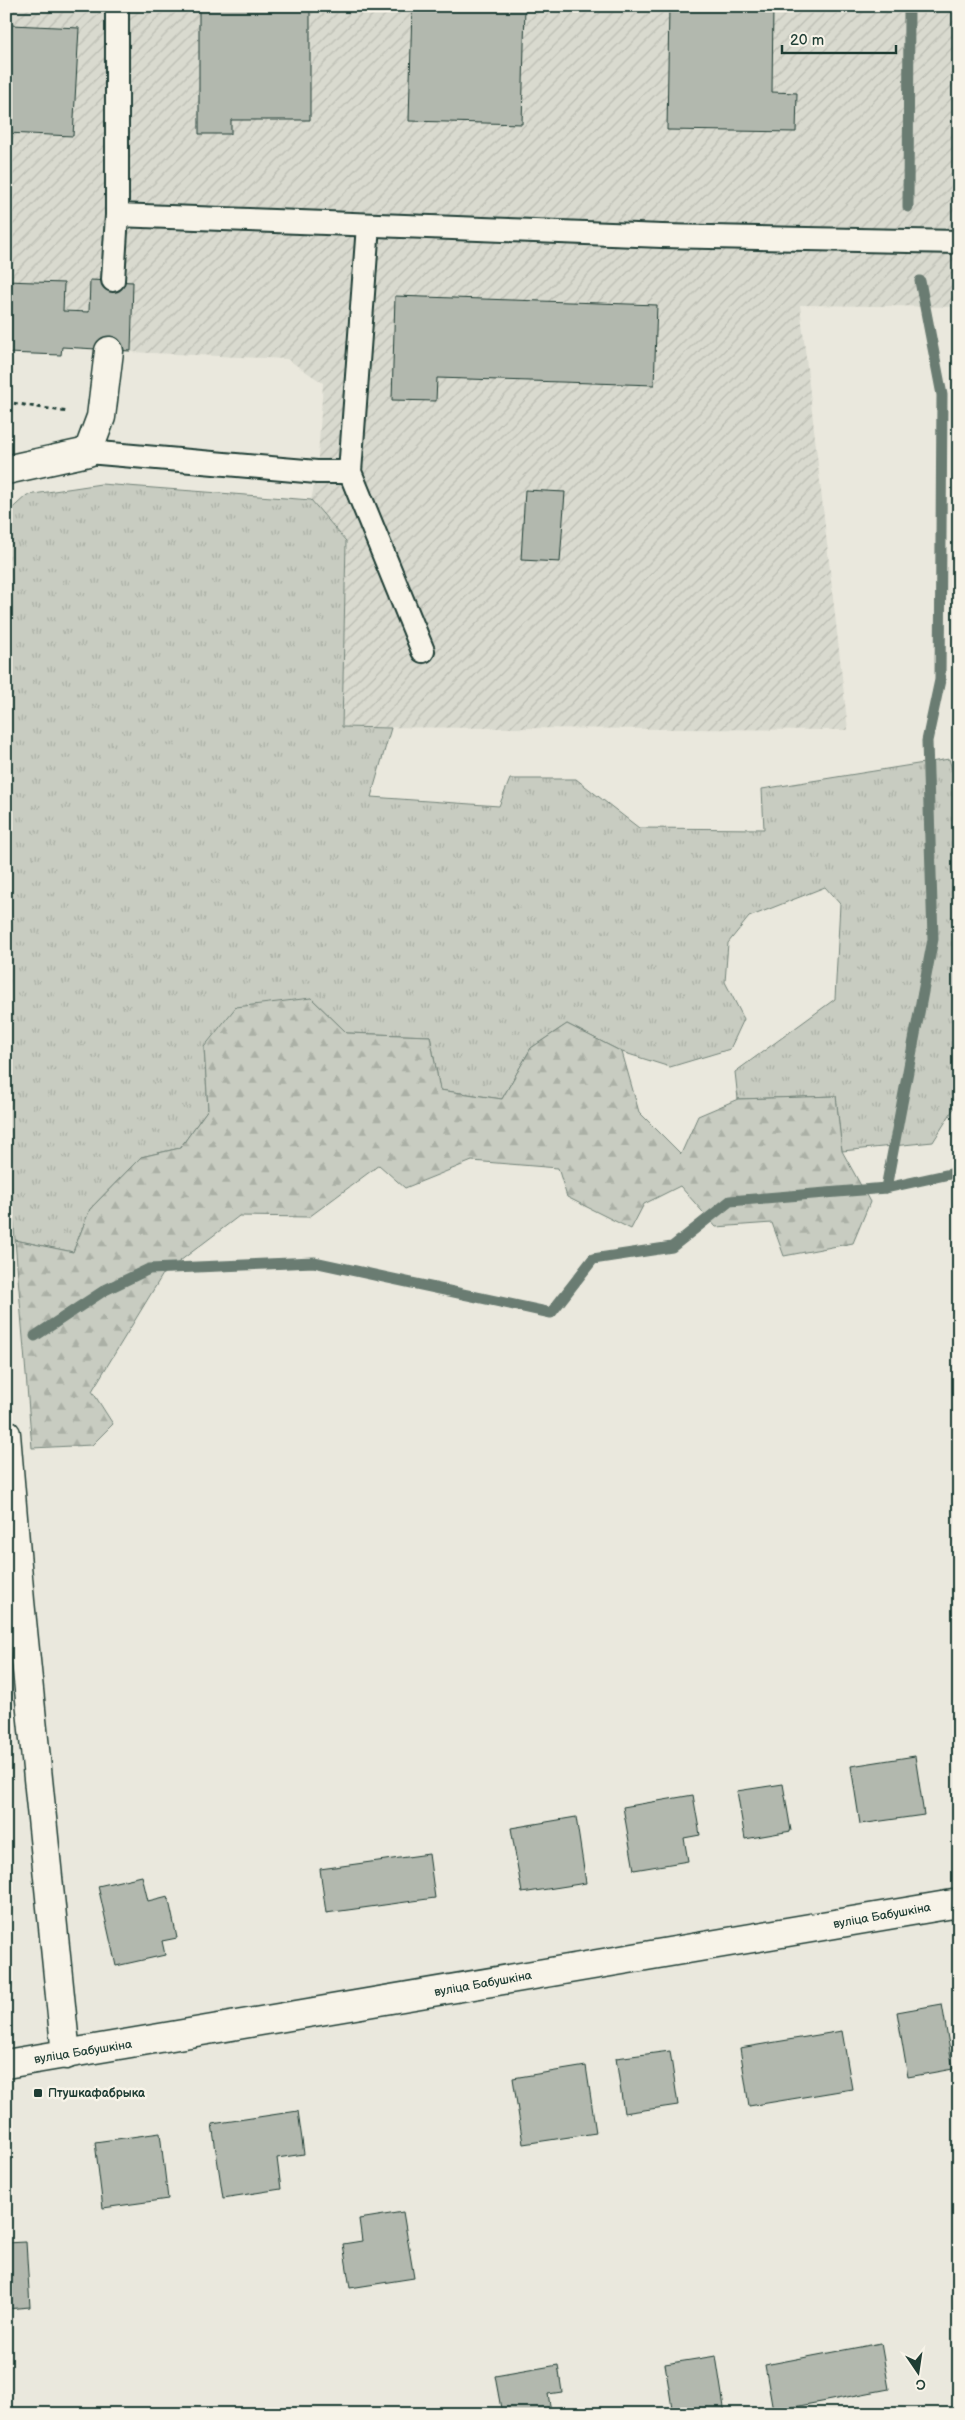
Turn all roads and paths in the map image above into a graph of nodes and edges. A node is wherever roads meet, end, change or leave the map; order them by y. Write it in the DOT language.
graph roads {
  1 [pos="117,6"];
  2 [pos="117,215"];
  3 [pos="368,225"];
  4 [pos="959,242"];
  5 [pos="113,280"];
  6 [pos="108,351"];
  7 [pos="6,402"];
  8 [pos="101,417"];
  9 [pos="88,452"];
  10 [pos="6,470"];
  11 [pos="350,472"];
  12 [pos="423,651"];
  13 [pos="6,1434"];
  14 [pos="13,1601"];
  15 [pos="959,1903"];
  16 [pos="66,2055"];
  17 [pos="6,2064"];
  1 -- 2 [label="lane"];
  2 -- 3 [label="lane"];
  2 -- 5 [label="lane"];
  3 -- 4 [label="lane"];
  3 -- 11 [label="lane"];
  6 -- 8 [label="street"];
  7 -- 8 [label="path"];
  8 -- 9 [label="street"];
  9 -- 10 [label="street"];
  9 -- 11 [label="lane"];
  11 -- 12 [label="lane"];
  13 -- 14 [label="street"];
  14 -- 16 [label="street"];
  15 -- 16 [label="street, вуліца Бабушкіна"];
  16 -- 17 [label="street, вуліца Бабушкіна"];
}
